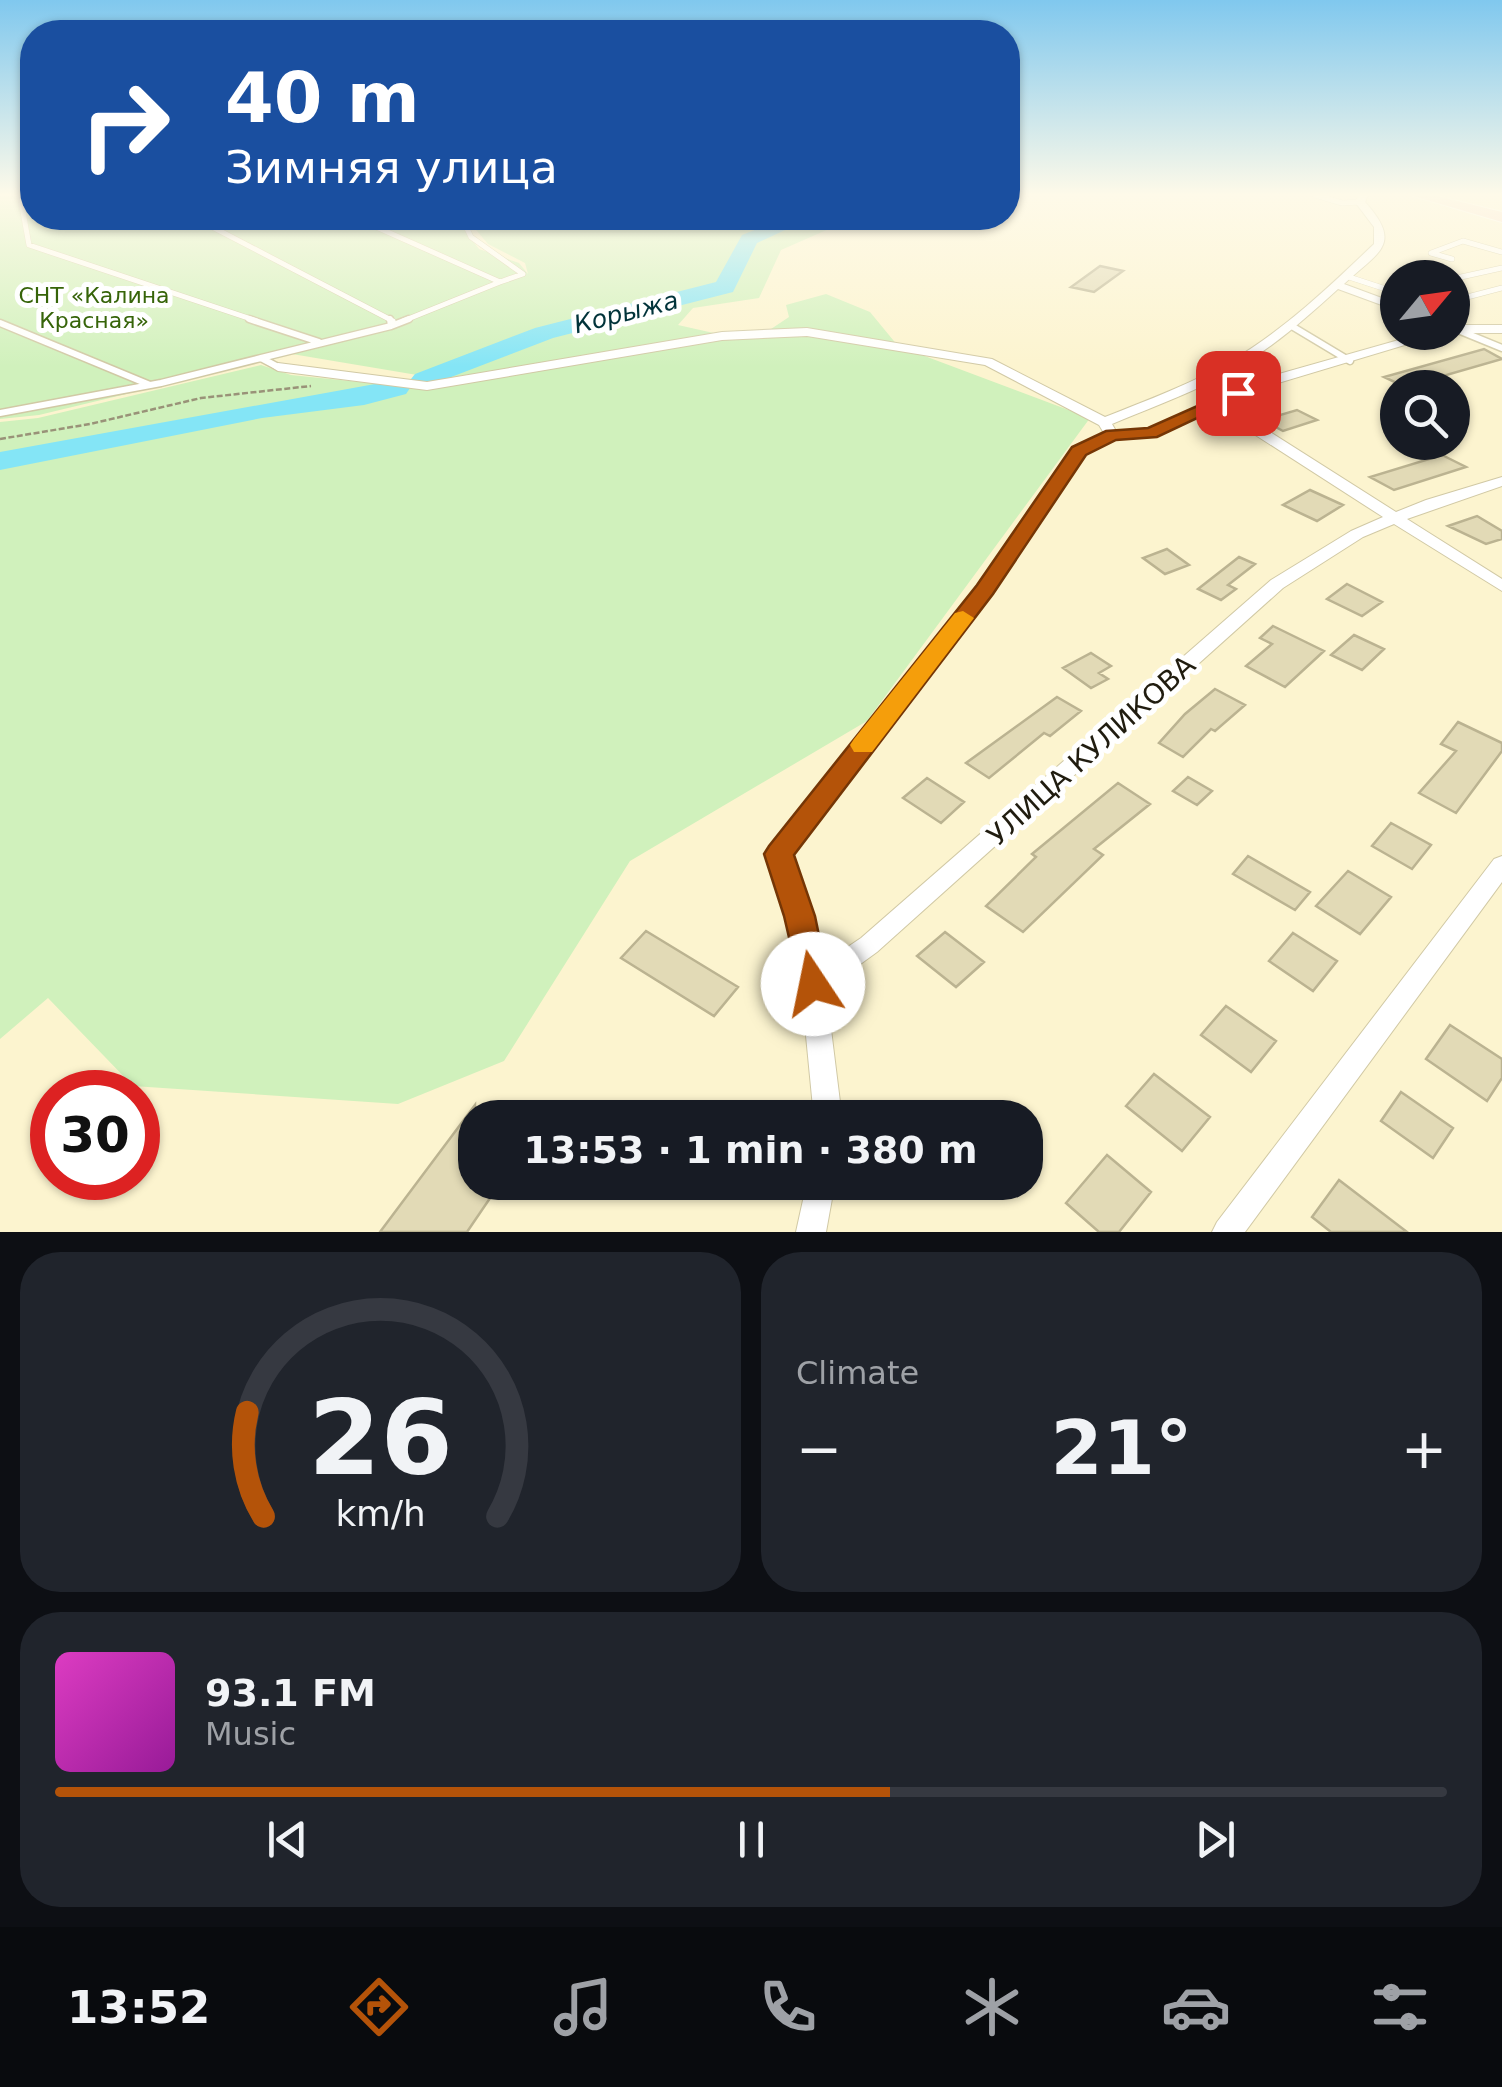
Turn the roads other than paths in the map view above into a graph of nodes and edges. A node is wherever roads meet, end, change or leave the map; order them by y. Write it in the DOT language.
graph roads {
  1 [pos="52,252"];
  2 [pos="265,252"];
  3 [pos="434,252"];
  4 [pos="493,252"];
  5 [pos="1373,252"];
  6 [pos="1431,252"];
  7 [pos="1452,259"];
  8 [pos="1502,268"];
  9 [pos="1470,276"];
  10 [pos="1342,281"];
  11 [pos="500,282"];
  12 [pos="1502,288"];
  13 [pos="1380,289"];
  14 [pos="1470,296"];
  15 [pos="1380,299"];
  16 [pos="0,323"];
  17 [pos="1290,324"];
  18 [pos="391,326"];
  19 [pos="1502,329"];
  20 [pos="1470,330"];
  21 [pos="1470,337"];
  22 [pos="321,342"];
  23 [pos="1502,348"];
  24 [pos="1385,350"];
  25 [pos="261,358"];
  26 [pos="1350,361"];
  27 [pos="1232,365"];
  28 [pos="278,367"];
  29 [pos="1263,383"];
  30 [pos="150,385"];
  31 [pos="1213,402"];
  32 [pos="0,414"];
  33 [pos="1108,429"];
  34 [pos="1502,482"];
  35 [pos="1394,518"];
  36 [pos="1502,586"];
  37 [pos="779,854"];
  38 [pos="1502,864"];
  39 [pos="813,984"];
  40 [pos="826,1100"];
  41 [pos="818,1200"];
  42 [pos="812,1232"];
  43 [pos="1227,1232"];
  1 -- 22 [label="lane"];
  2 -- 18 [label="lane"];
  3 -- 11 [label="lane"];
  4 -- 11 [label="lane"];
  5 -- 10 [label="street"];
  6 -- 7 [label="lane"];
  8 -- 9 [label="lane"];
  10 -- 13 [label="lane"];
  10 -- 15 [label="street"];
  10 -- 17 [label="street"];
  11 -- 18 [label="lane"];
  12 -- 14 [label="lane"];
  16 -- 30 [label="lane"];
  17 -- 26 [label="lane"];
  17 -- 27 [label="street"];
  18 -- 22 [label="lane"];
  19 -- 20 [label="street"];
  21 -- 23 [label="lane"];
  22 -- 25 [label="lane"];
  24 -- 26 [label="street"];
  25 -- 28 [label="lane"];
  25 -- 30 [label="lane"];
  26 -- 29 [label="street"];
  27 -- 29 [label="street"];
  27 -- 33 [label="street"];
  28 -- 33 [label="street"];
  29 -- 31 [label="street"];
  30 -- 32 [label="lane"];
  31 -- 33 [label="street"];
  31 -- 35 [label="street"];
  33 -- 37 [label="lane"];
  34 -- 35 [label="street, УЛИЦА КУЛИКОВА"];
  35 -- 36 [label="street"];
  35 -- 39 [label="street, УЛИЦА КУЛИКОВА"];
  37 -- 39 [label="street"];
  38 -- 43 [label="street"];
  39 -- 40 [label="street"];
  41 -- 42 [label="street"];
}
